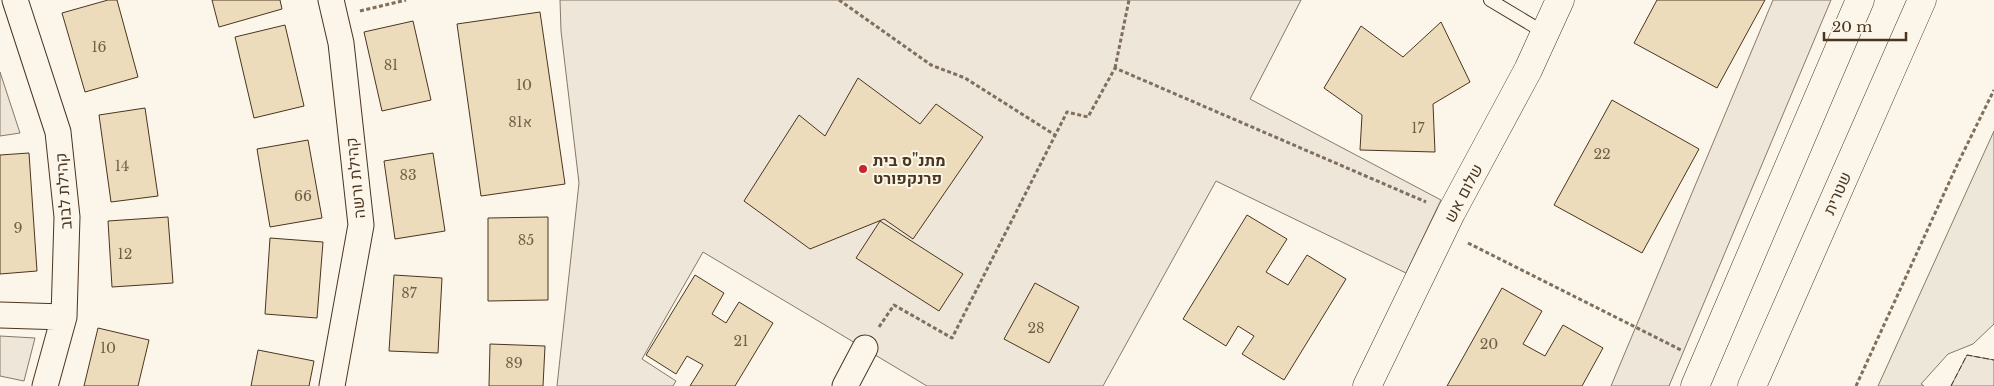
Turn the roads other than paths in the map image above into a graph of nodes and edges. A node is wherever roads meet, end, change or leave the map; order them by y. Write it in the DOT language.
graph roads {
  1 [pos="15,0"];
  2 [pos="1490,0"];
  3 [pos="1560,0"];
  4 [pos="1860,0"];
  5 [pos="1922,0"];
  6 [pos="333,8"];
  7 [pos="1545,33"];
  8 [pos="0,315"];
  9 [pos="64,317"];
  10 [pos="865,348"];
  11 [pos="1700,374"];
  12 [pos="45,386"];
  13 [pos="332,386"];
  14 [pos="845,386"];
  15 [pos="1367,386"];
  16 [pos="1752,386"];
  1 -- 9 [label="street, קהילת לבוב"];
  2 -- 7 [label="lane"];
  3 -- 7 [label="street, שלום אש"];
  4 -- 11 [label="street"];
  5 -- 16 [label="street, שטרית"];
  6 -- 13 [label="street, קהילת ורשה"];
  7 -- 15 [label="street, שלום אש"];
  8 -- 9 [label="street"];
  9 -- 12 [label="street, קהילת לבוב"];
  10 -- 14 [label="street"];
}
